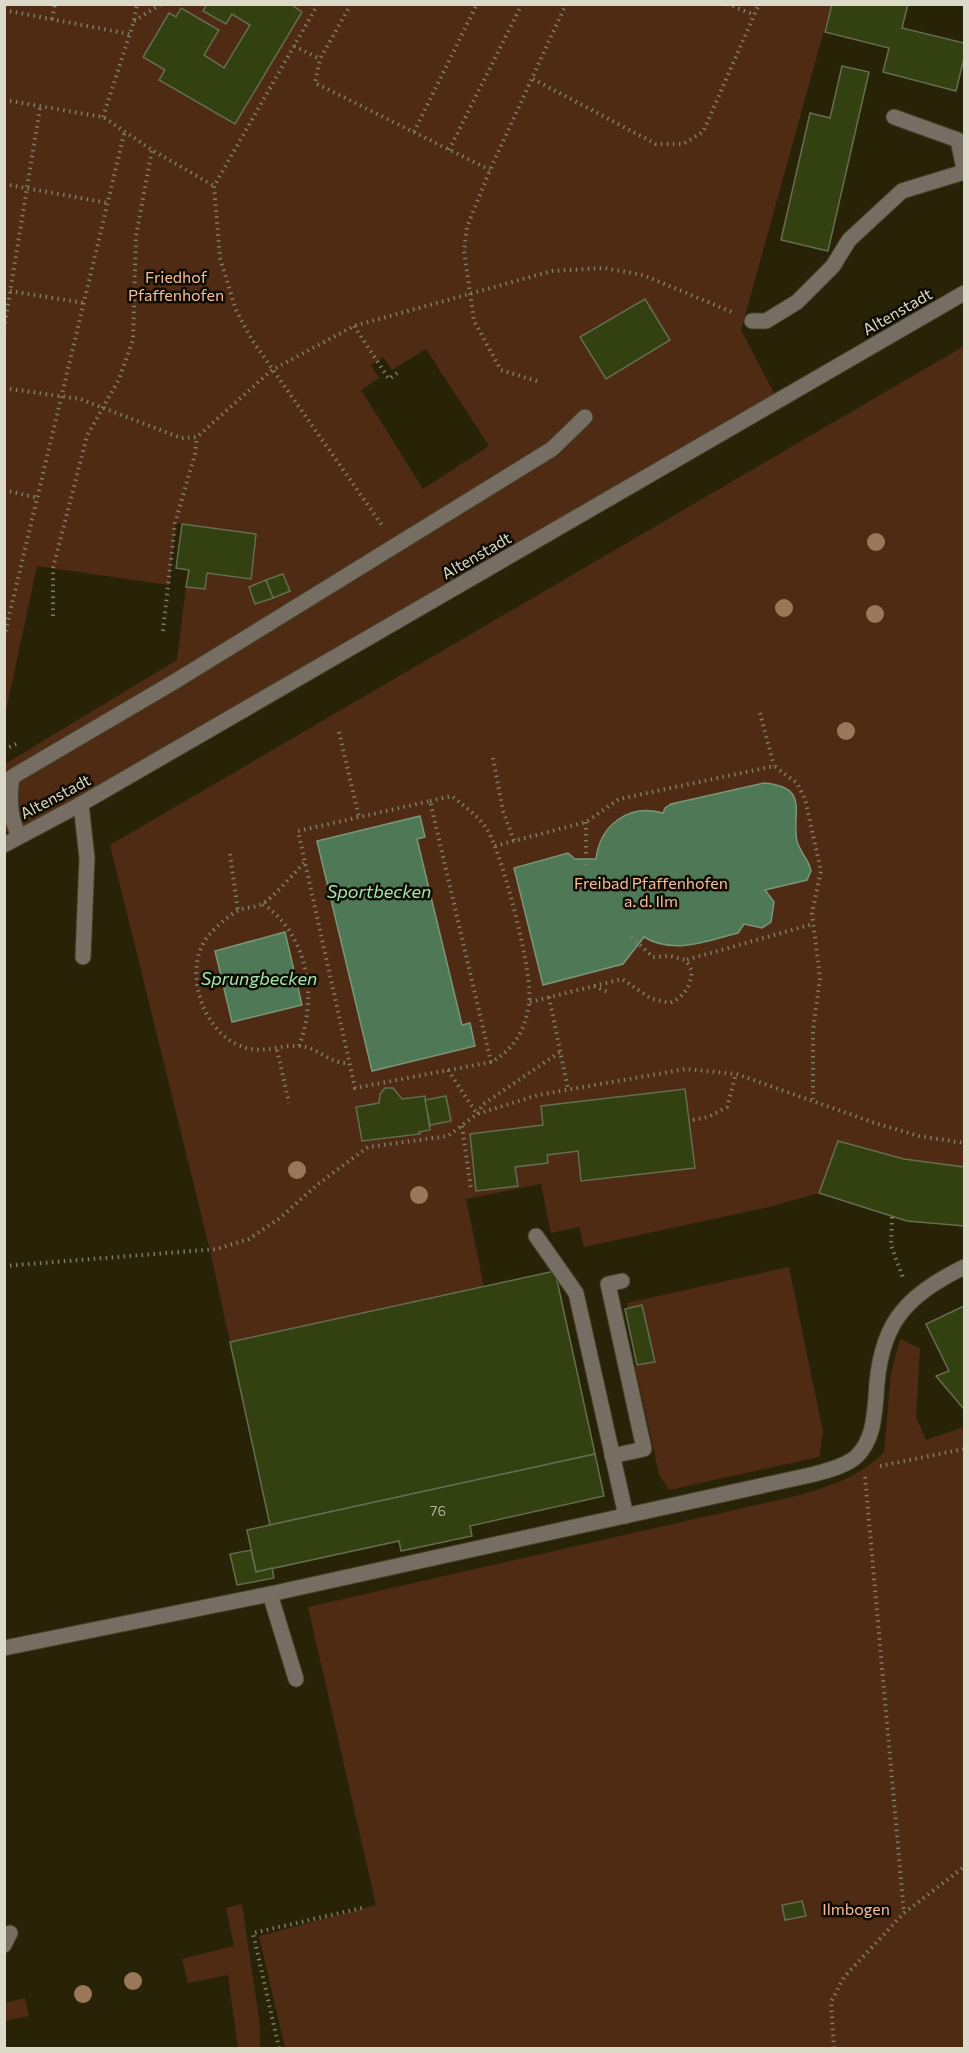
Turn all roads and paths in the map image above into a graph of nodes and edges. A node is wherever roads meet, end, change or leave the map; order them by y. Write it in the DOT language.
graph roads {
  1 [pos="6,4"];
  2 [pos="55,4"];
  3 [pos="136,4"];
  4 [pos="161,4"];
  5 [pos="318,4"];
  6 [pos="351,4"];
  7 [pos="477,4"];
  8 [pos="522,4"];
  9 [pos="566,4"];
  10 [pos="727,4"];
  11 [pos="759,4"];
  12 [pos="5,10"];
  13 [pos="755,15"];
  14 [pos="52,19"];
  15 [pos="134,21"];
  16 [pos="129,34"];
  17 [pos="294,46"];
  18 [pos="320,59"];
  19 [pos="533,79"];
  20 [pos="4,100"];
  21 [pos="40,108"];
  22 [pos="103,117"];
  23 [pos="894,117"];
  24 [pos="124,130"];
  25 [pos="414,132"];
  26 [pos="152,150"];
  27 [pos="449,150"];
  28 [pos="490,170"];
  29 [pos="964,171"];
  30 [pos="4,184"];
  31 [pos="214,186"];
  32 [pos="29,188"];
  33 [pos="108,203"];
  34 [pos="471,292"];
  35 [pos="964,293"];
  36 [pos="8,294"];
  37 [pos="84,303"];
  38 [pos="752,321"];
  39 [pos="354,326"];
  40 [pos="4,329"];
  41 [pos="272,370"];
  42 [pos="397,374"];
  43 [pos="537,381"];
  44 [pos="4,388"];
  45 [pos="63,397"];
  46 [pos="101,408"];
  47 [pos="585,417"];
  48 [pos="197,437"];
  49 [pos="4,490"];
  50 [pos="38,498"];
  51 [pos="395,544"];
  52 [pos="53,616"];
  53 [pos="163,631"];
  54 [pos="4,637"];
  55 [pos="760,714"];
  56 [pos="339,732"];
  57 [pos="20,742"];
  58 [pos="4,750"];
  59 [pos="493,758"];
  60 [pos="774,766"];
  61 [pos="430,801"];
  62 [pos="81,804"];
  63 [pos="359,817"];
  64 [pos="586,822"];
  65 [pos="19,836"];
  66 [pos="514,841"];
  67 [pos="4,845"];
  68 [pos="495,846"];
  69 [pos="230,854"];
  70 [pos="305,863"];
  71 [pos="586,865"];
  72 [pos="262,904"];
  73 [pos="238,911"];
  74 [pos="813,924"];
  75 [pos="631,937"];
  76 [pos="83,957"];
  77 [pos="686,960"];
  78 [pos="593,986"];
  79 [pos="610,993"];
  80 [pos="549,997"];
  81 [pos="530,1002"];
  82 [pos="299,1046"];
  83 [pos="277,1050"];
  84 [pos="560,1053"];
  85 [pos="491,1062"];
  86 [pos="349,1063"];
  87 [pos="448,1070"];
  88 [pos="736,1074"];
  89 [pos="568,1089"];
  90 [pos="813,1100"];
  91 [pos="289,1103"];
  92 [pos="477,1114"];
  93 [pos="693,1120"];
  94 [pos="462,1126"];
  95 [pos="964,1143"];
  96 [pos="471,1189"];
  97 [pos="892,1217"];
  98 [pos="536,1236"];
  99 [pos="4,1266"];
  100 [pos="964,1267"];
  101 [pos="622,1281"];
  102 [pos="912,1301"];
  103 [pos="964,1449"];
  104 [pos="612,1456"];
  105 [pos="859,1464"];
  106 [pos="626,1516"];
  107 [pos="270,1594"];
  108 [pos="4,1648"];
  109 [pos="296,1679"];
  110 [pos="964,1867"];
  111 [pos="366,1907"];
  112 [pos="904,1913"];
  113 [pos="279,2049"];
  114 [pos="834,2049"];
  1 -- 12 [label="path"];
  2 -- 14 [label="path"];
  3 -- 15 [label="path"];
  4 -- 15 [label="path"];
  5 -- 17 [label="path"];
  6 -- 18 [label="path"];
  7 -- 25 [label="path"];
  8 -- 27 [label="path"];
  9 -- 19 [label="path"];
  10 -- 13 [label="path"];
  11 -- 13 [label="path"];
  12 -- 14 [label="path"];
  13 -- 19 [label="path"];
  14 -- 16 [label="path"];
  15 -- 16 [label="path"];
  16 -- 22 [label="path"];
  17 -- 18 [label="path"];
  17 -- 31 [label="path"];
  18 -- 25 [label="path"];
  19 -- 28 [label="path"];
  20 -- 21 [label="path"];
  21 -- 22 [label="path"];
  21 -- 32 [label="path"];
  22 -- 24 [label="path"];
  23 -- 29 [label="street"];
  24 -- 26 [label="path"];
  24 -- 33 [label="path"];
  25 -- 27 [label="path"];
  26 -- 31 [label="path"];
  26 -- 46 [label="path"];
  27 -- 28 [label="path"];
  28 -- 34 [label="path"];
  29 -- 38 [label="street"];
  30 -- 32 [label="path"];
  31 -- 41 [label="path"];
  32 -- 33 [label="path"];
  32 -- 36 [label="path"];
  33 -- 37 [label="path"];
  34 -- 38 [label="path"];
  34 -- 39 [label="path"];
  34 -- 43 [label="path"];
  35 -- 62 [label="street, Altenstadt"];
  36 -- 37 [label="path"];
  36 -- 40 [label="path"];
  37 -- 45 [label="path"];
  39 -- 41 [label="path"];
  39 -- 42 [label="path"];
  41 -- 48 [label="path"];
  41 -- 51 [label="path"];
  44 -- 45 [label="path"];
  45 -- 46 [label="path"];
  45 -- 50 [label="path"];
  46 -- 48 [label="path"];
  46 -- 52 [label="path"];
  47 -- 51 [label="street"];
  48 -- 53 [label="path"];
  49 -- 50 [label="path"];
  50 -- 54 [label="path"];
  51 -- 65 [label="street"];
  55 -- 60 [label="path"];
  56 -- 63 [label="path"];
  57 -- 58 [label="path"];
  59 -- 66 [label="path"];
  60 -- 64 [label="path"];
  60 -- 74 [label="path"];
  61 -- 63 [label="path"];
  61 -- 68 [label="path"];
  61 -- 85 [label="path"];
  62 -- 65 [label="street, Altenstadt"];
  62 -- 76 [label="street"];
  63 -- 70 [label="path"];
  64 -- 66 [label="path"];
  64 -- 71 [label="path"];
  65 -- 67 [label="street, Altenstadt"];
  66 -- 68 [label="path"];
  68 -- 81 [label="path"];
  69 -- 73 [label="path"];
  70 -- 72 [label="path"];
  70 -- 86 [label="path"];
  72 -- 73 [label="path"];
  72 -- 82 [label="path"];
  73 -- 83 [label="path"];
  74 -- 77 [label="path"];
  74 -- 90 [label="path"];
  75 -- 77 [label="path"];
  77 -- 78 [label="path"];
  78 -- 79 [label="path"];
  78 -- 80 [label="path"];
  80 -- 81 [label="path"];
  80 -- 84 [label="path"];
  81 -- 85 [label="path"];
  82 -- 83 [label="path"];
  82 -- 86 [label="path"];
  83 -- 91 [label="path"];
  84 -- 89 [label="path"];
  84 -- 92 [label="path"];
  85 -- 87 [label="path"];
  86 -- 87 [label="path"];
  87 -- 92 [label="path"];
  88 -- 89 [label="path"];
  88 -- 90 [label="path"];
  88 -- 93 [label="path"];
  89 -- 92 [label="path"];
  90 -- 95 [label="path"];
  92 -- 94 [label="path"];
  94 -- 96 [label="path"];
  94 -- 99 [label="path"];
  97 -- 102 [label="path"];
  98 -- 104 [label="street"];
  100 -- 102 [label="street"];
  101 -- 104 [label="street"];
  102 -- 105 [label="street"];
  103 -- 105 [label="path"];
  104 -- 106 [label="street"];
  105 -- 106 [label="street"];
  105 -- 112 [label="path"];
  106 -- 107 [label="street"];
  107 -- 108 [label="street"];
  107 -- 109 [label="street"];
  110 -- 112 [label="path"];
  111 -- 113 [label="path"];
  112 -- 114 [label="path"];
}
